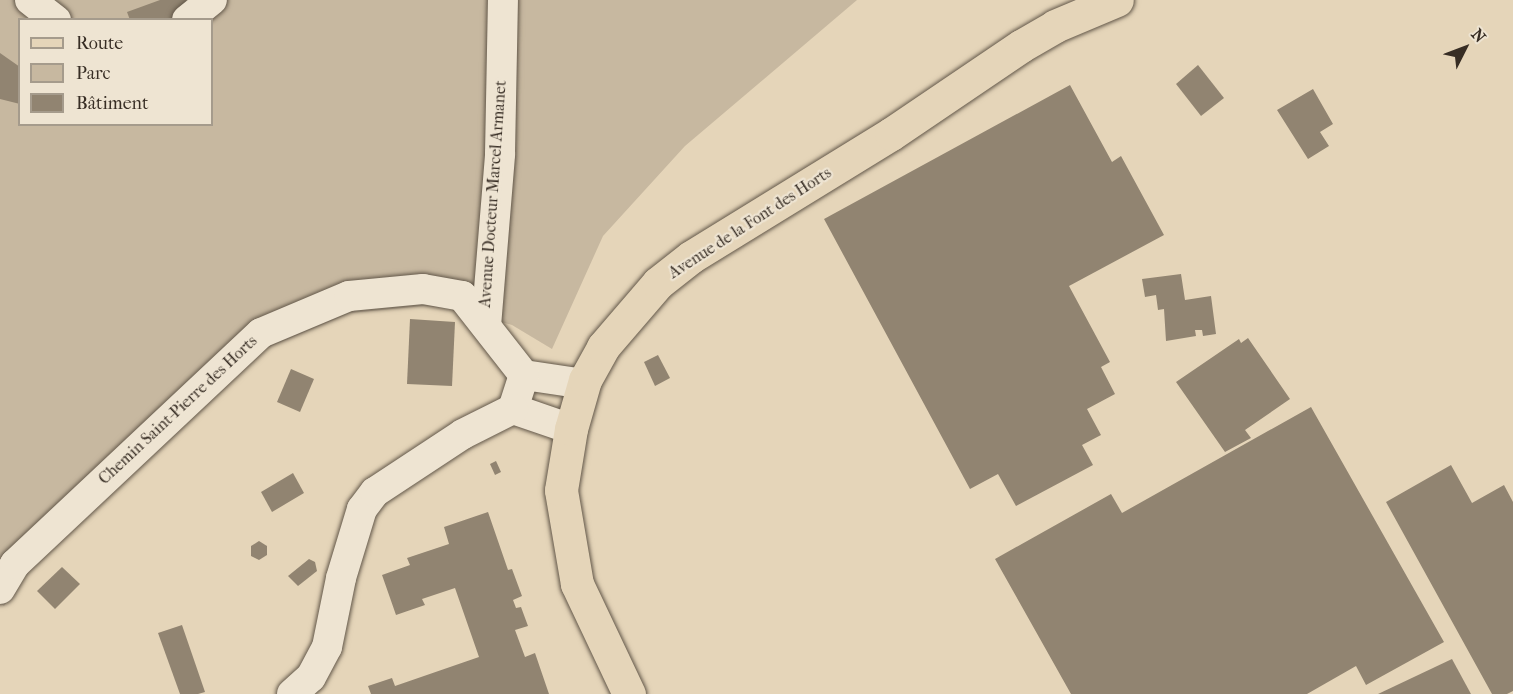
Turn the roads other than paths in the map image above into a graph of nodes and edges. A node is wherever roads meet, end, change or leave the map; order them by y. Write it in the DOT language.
graph roads {
  1 [pos="30,0"];
  2 [pos="212,0"];
  3 [pos="503,0"];
  4 [pos="1117,0"];
  5 [pos="1127,0"];
  6 [pos="53,18"];
  7 [pos="190,18"];
  8 [pos="891,134"];
  9 [pos="486,326"];
  10 [pos="524,375"];
  11 [pos="584,384"];
  12 [pos="513,409"];
  13 [pos="571,429"];
  14 [pos="0,589"];
  15 [pos="292,694"];
  16 [pos="629,694"];
  1 -- 6 [label="street"];
  2 -- 7 [label="street"];
  3 -- 9 [label="street, Avenue Docteur Marcel Armanet"];
  4 -- 8 [label="main road, Avenue de la Font des Horts"];
  5 -- 8 [label="main road, Avenue de la Font des Horts"];
  8 -- 11 [label="main road, Avenue de la Font des Horts"];
  9 -- 10 [label="street, Avenue Docteur Marcel Armanet"];
  9 -- 14 [label="street, Chemin Saint-Pierre des Horts"];
  10 -- 11 [label="street"];
  10 -- 12 [label="street"];
  11 -- 13 [label="main road, Avenue de la Font des Horts"];
  12 -- 13 [label="street"];
  12 -- 15 [label="street"];
  13 -- 16 [label="main road, Avenue de la Font des Horts"];
}
